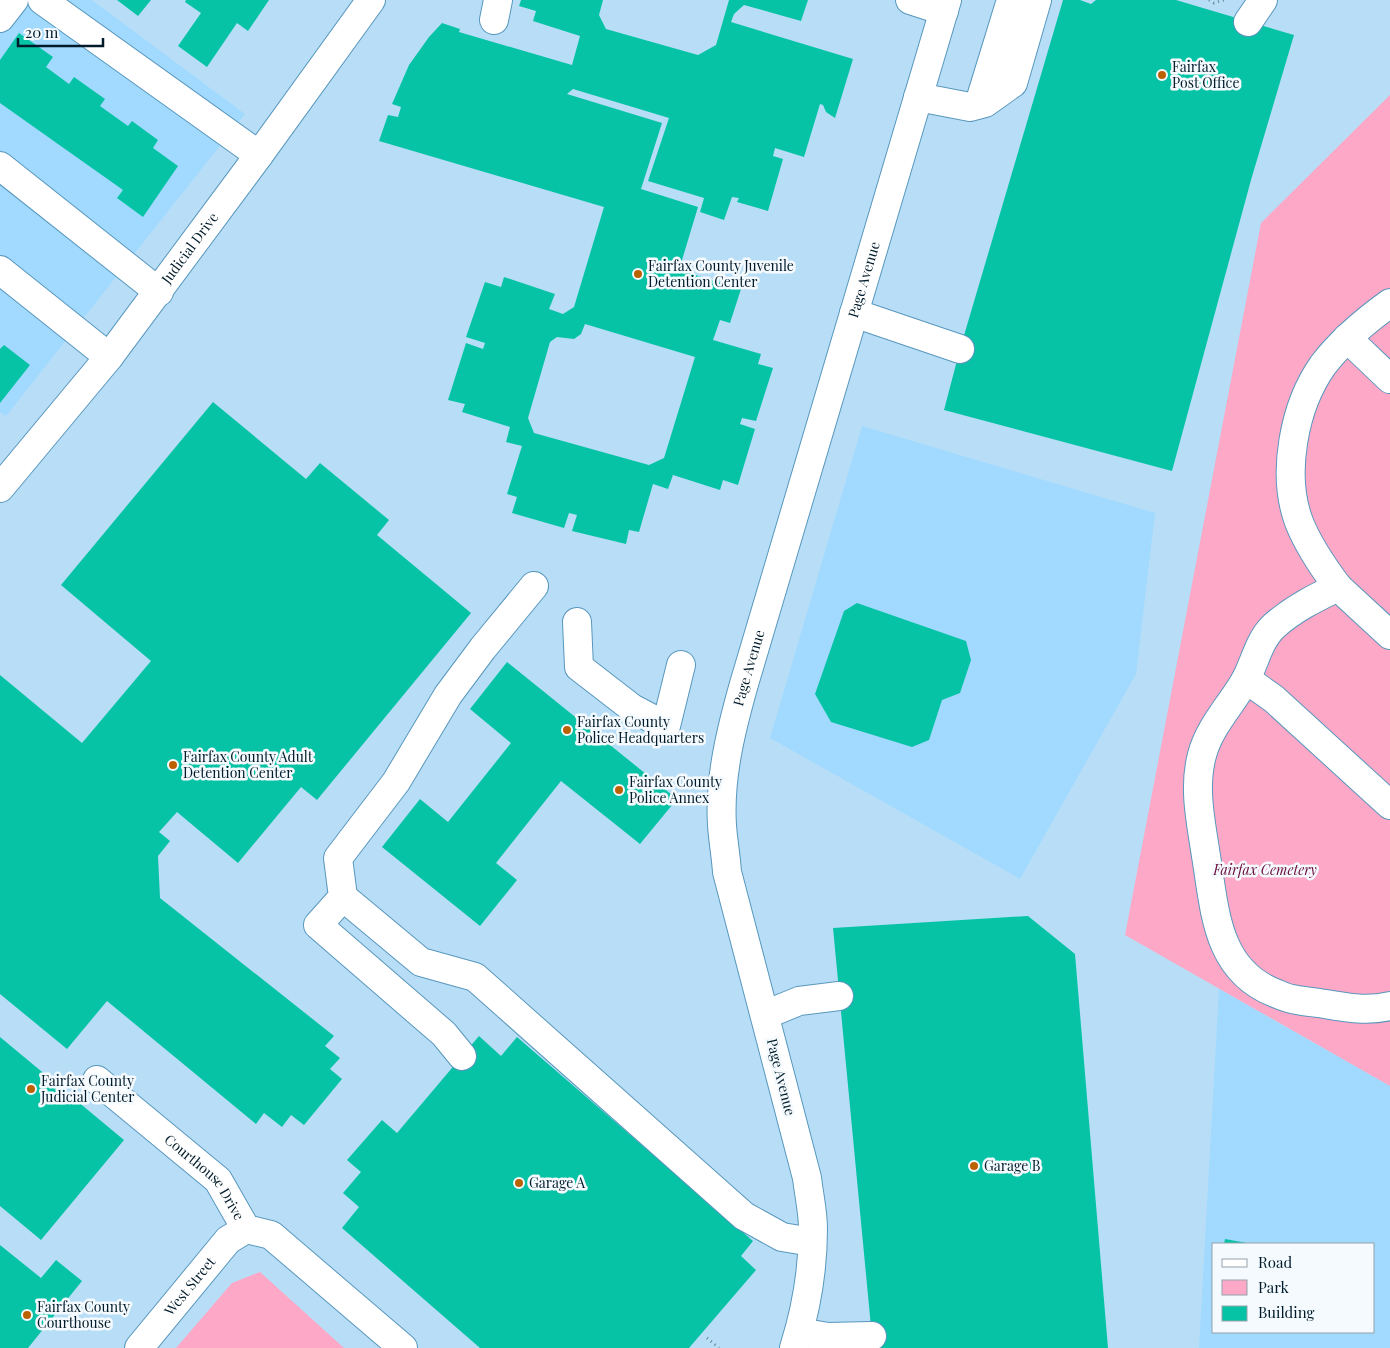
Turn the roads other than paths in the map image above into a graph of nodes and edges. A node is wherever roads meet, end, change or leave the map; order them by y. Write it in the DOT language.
graph roads {
  1 [pos="14,0"];
  2 [pos="42,0"];
  3 [pos="371,0"];
  4 [pos="910,0"];
  5 [pos="1011,0"];
  6 [pos="1038,0"];
  7 [pos="946,5"];
  8 [pos="0,18"];
  9 [pos="918,97"];
  10 [pos="979,104"];
  11 [pos="259,155"];
  12 [pos="0,166"];
  13 [pos="0,270"];
  14 [pos="159,292"];
  15 [pos="1390,303"];
  16 [pos="854,313"];
  17 [pos="1347,338"];
  18 [pos="960,349"];
  19 [pos="109,357"];
  20 [pos="1390,379"];
  21 [pos="2,480"];
  22 [pos="534,586"];
  23 [pos="1338,587"];
  24 [pos="577,622"];
  25 [pos="1390,635"];
  26 [pos="681,665"];
  27 [pos="1246,679"];
  28 [pos="1390,805"];
  29 [pos="343,897"];
  30 [pos="421,962"];
  31 [pos="396,993"];
  32 [pos="839,996"];
  33 [pos="1390,1006"];
  34 [pos="765,1015"];
  35 [pos="462,1056"];
  36 [pos="97,1080"];
  37 [pos="246,1229"];
  38 [pos="812,1242"];
  39 [pos="872,1336"];
  40 [pos="796,1340"];
  41 [pos="138,1348"];
  42 [pos="403,1348"];
  1 -- 8 [label="street"];
  2 -- 11 [label="street"];
  3 -- 11 [label="street, Judicial Drive"];
  4 -- 7 [label="street"];
  5 -- 10 [label="street"];
  6 -- 10 [label="street"];
  7 -- 9 [label="street, Page Avenue"];
  9 -- 10 [label="street"];
  9 -- 16 [label="street, Page Avenue"];
  11 -- 14 [label="street, Judicial Drive"];
  12 -- 14 [label="street"];
  13 -- 19 [label="street"];
  14 -- 19 [label="street, Judicial Drive"];
  15 -- 17 [label="street"];
  16 -- 18 [label="street"];
  16 -- 34 [label="street, Page Avenue"];
  17 -- 20 [label="street"];
  17 -- 23 [label="street"];
  19 -- 21 [label="street, Judicial Drive"];
  22 -- 29 [label="street"];
  23 -- 25 [label="street"];
  23 -- 27 [label="street"];
  24 -- 26 [label="street"];
  27 -- 28 [label="street"];
  27 -- 33 [label="street"];
  29 -- 30 [label="street"];
  29 -- 31 [label="street"];
  30 -- 31 [label="street"];
  30 -- 38 [label="street"];
  31 -- 35 [label="street"];
  32 -- 34 [label="street"];
  34 -- 38 [label="street, Page Avenue"];
  36 -- 37 [label="street, Courthouse Drive"];
  37 -- 41 [label="street, West Street"];
  37 -- 42 [label="street, Courthouse Drive"];
  38 -- 40 [label="street, Page Avenue"];
  39 -- 40 [label="street"];
}
